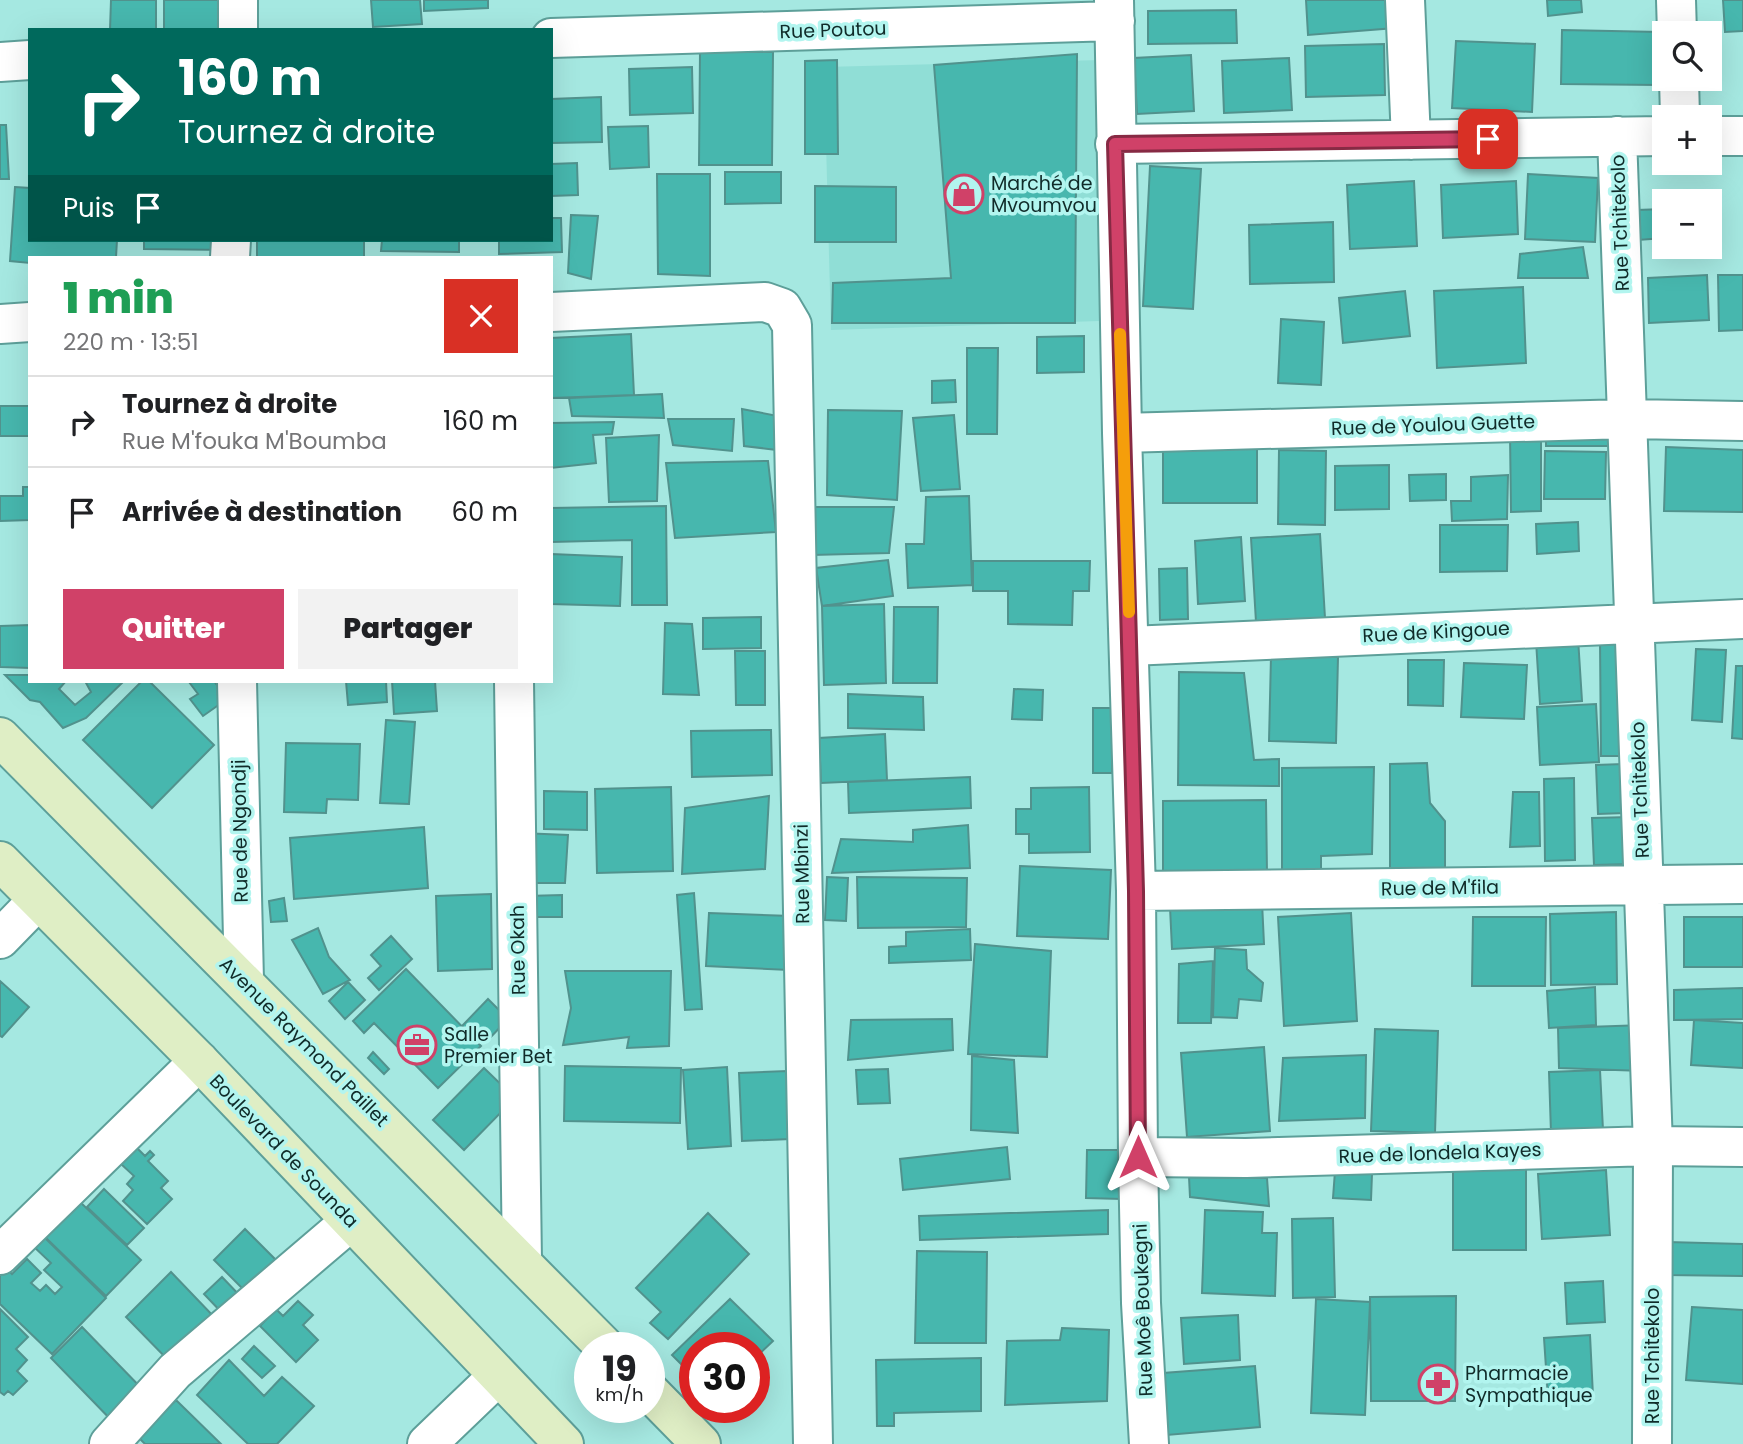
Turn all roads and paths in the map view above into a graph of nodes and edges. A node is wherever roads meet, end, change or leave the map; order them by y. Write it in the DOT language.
graph roads {
  1 [pos="238,0"];
  2 [pos="1405,0"];
  3 [pos="1676,0"];
  4 [pos="1114,11"];
  5 [pos="1677,21"];
  6 [pos="239,28"];
  7 [pos="553,38"];
  8 [pos="28,60"];
  9 [pos="0,62"];
  10 [pos="1617,136"];
  11 [pos="1652,136"];
  12 [pos="1722,136"];
  13 [pos="1743,136"];
  14 [pos="1411,140"];
  15 [pos="1115,144"];
  16 [pos="553,312"];
  17 [pos="28,322"];
  18 [pos="0,324"];
  19 [pos="1628,419"];
  20 [pos="1743,421"];
  21 [pos="1122,433"];
  22 [pos="1743,619"];
  23 [pos="1635,623"];
  24 [pos="1130,646"];
  25 [pos="237,683"];
  26 [pos="514,683"];
  27 [pos="0,737"];
  28 [pos="0,861"];
  29 [pos="1743,884"];
  30 [pos="1643,886"];
  31 [pos="1136,891"];
  32 [pos="38,900"];
  33 [pos="0,939"];
  34 [pos="244,981"];
  35 [pos="199,1061"];
  36 [pos="1653,1146"];
  37 [pos="1743,1147"];
  38 [pos="1138,1157"];
  39 [pos="351,1221"];
  40 [pos="0,1255"];
  41 [pos="522,1262"];
  42 [pos="590,1332"];
  43 [pos="498,1376"];
  44 [pos="665,1407"];
  45 [pos="108,1444"];
  46 [pos="427,1444"];
  47 [pos="564,1444"];
  48 [pos="701,1444"];
  49 [pos="813,1444"];
  50 [pos="1149,1444"];
  51 [pos="1652,1444"];
  1 -- 6 [label="street"];
  2 -- 14 [label="street"];
  3 -- 5 [label="street"];
  4 -- 7 [label="street, Rue Poutou"];
  4 -- 15 [label="street, Rue Moê Boukegni"];
  8 -- 9 [label="street"];
  10 -- 11 [label="street"];
  10 -- 14 [label="street"];
  10 -- 19 [label="street, Rue Tchitekolo"];
  12 -- 13 [label="street"];
  14 -- 15 [label="street"];
  15 -- 21 [label="street, Rue Moê Boukegni"];
  16 -- 49 [label="street, Rue Mbinzi"];
  17 -- 18 [label="street"];
  19 -- 20 [label="street, Rue de Youlou Guette"];
  19 -- 21 [label="street, Rue de Youlou Guette"];
  19 -- 23 [label="street, Rue Tchitekolo"];
  21 -- 24 [label="street, Rue Moê Boukegni"];
  22 -- 23 [label="street, Rue de Kingoue"];
  23 -- 24 [label="street, Rue de Kingoue"];
  23 -- 30 [label="street, Rue Tchitekolo"];
  24 -- 31 [label="street, Rue Moê Boukegni"];
  25 -- 34 [label="street, Rue de Ngondji"];
  26 -- 41 [label="street, Rue Okah"];
  27 -- 34 [label="main road, Avenue Raymond Paillet"];
  28 -- 32 [label="main road, Boulevard de Sounda"];
  29 -- 30 [label="street, Rue de M'fila"];
  30 -- 31 [label="street, Rue de M'fila"];
  30 -- 36 [label="street, Rue Tchitekolo"];
  31 -- 38 [label="street, Rue Moê Boukegni"];
  32 -- 33 [label="street"];
  32 -- 35 [label="main road, Boulevard de Sounda"];
  34 -- 41 [label="main road, Avenue Raymond Paillet"];
  35 -- 39 [label="main road, Boulevard de Sounda"];
  35 -- 40 [label="street"];
  36 -- 37 [label="street, Rue de londela Kayes"];
  36 -- 38 [label="street, Rue de londela Kayes"];
  36 -- 51 [label="street, Rue Tchitekolo"];
  38 -- 50 [label="street, Rue Moê Boukegni"];
  39 -- 43 [label="main road, Boulevard de Sounda"];
  39 -- 45 [label="street"];
  41 -- 42 [label="main road, Avenue Raymond Paillet"];
  43 -- 46 [label="street"];
  43 -- 47 [label="main road, Boulevard de Sounda"];
  44 -- 48 [label="main road"];
}
